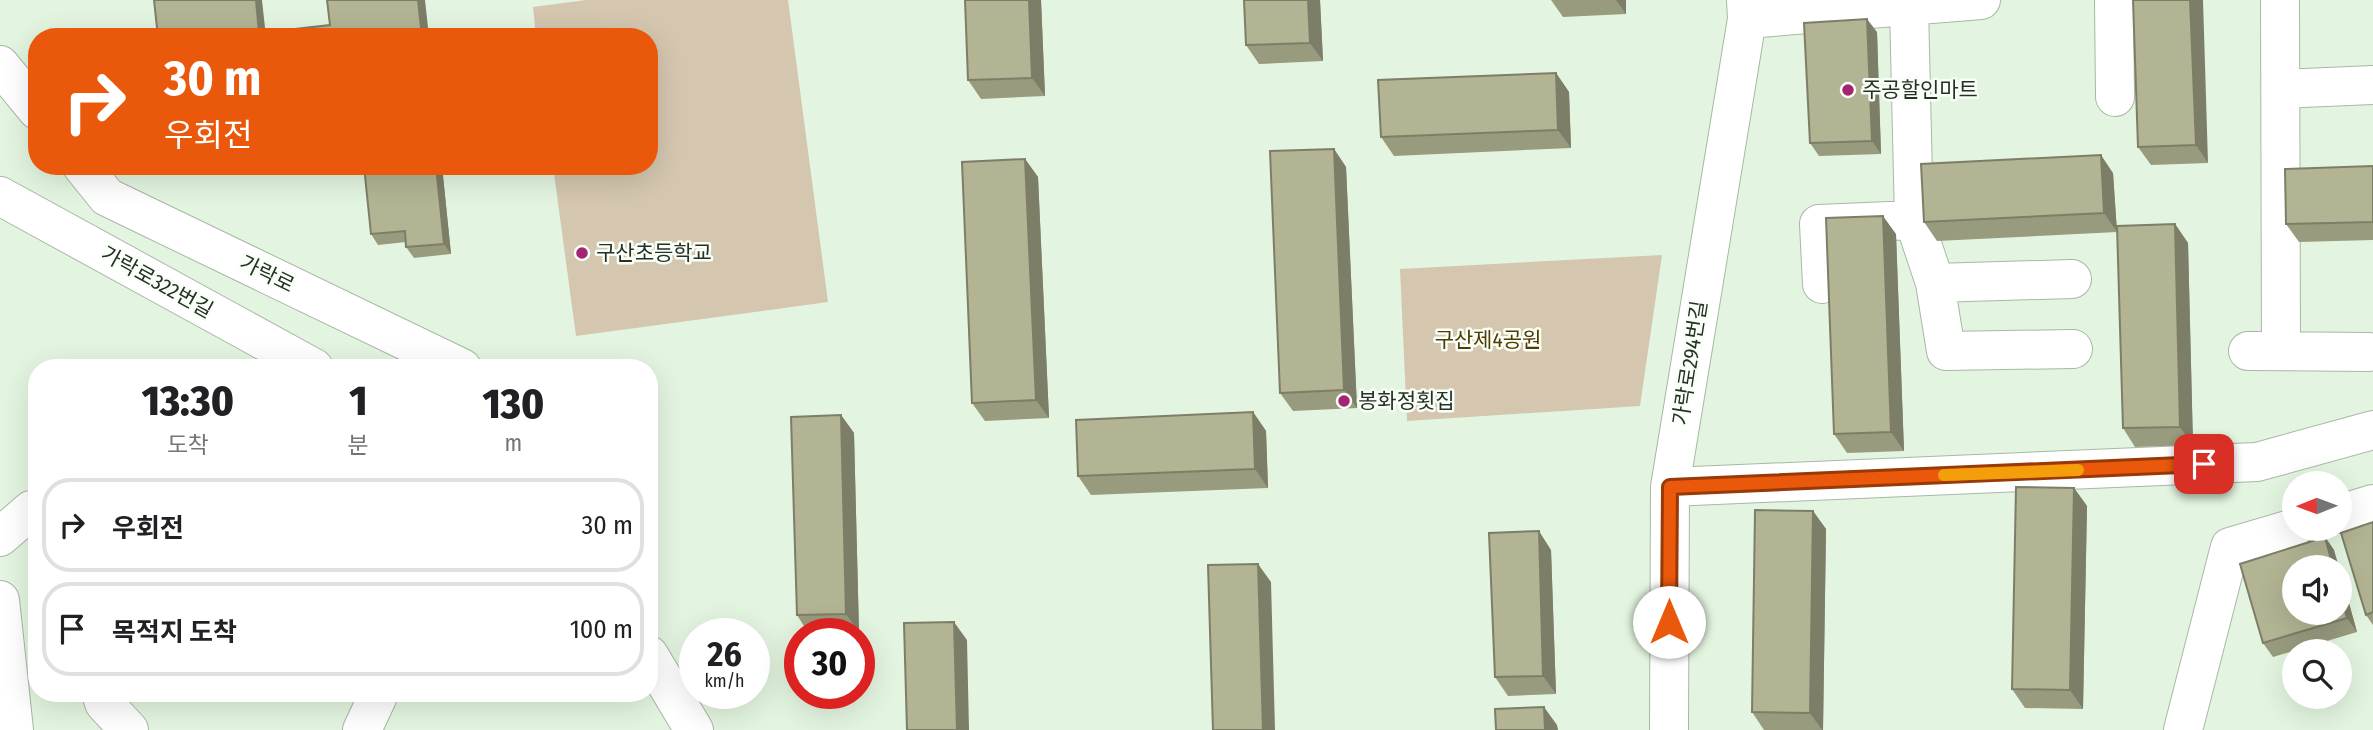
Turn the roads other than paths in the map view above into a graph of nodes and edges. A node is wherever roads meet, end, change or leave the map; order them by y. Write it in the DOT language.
graph roads {
  1 [pos="1981,0"];
  2 [pos="2114,0"];
  3 [pos="2280,0"];
  4 [pos="1841,6"];
  5 [pos="1909,7"];
  6 [pos="1747,9"];
  7 [pos="0,65"];
  8 [pos="2373,85"];
  9 [pos="2281,89"];
  10 [pos="2115,97"];
  11 [pos="28,99"];
  12 [pos="89,175"];
  13 [pos="0,196"];
  14 [pos="1914,220"];
  15 [pos="2072,279"];
  16 [pos="1936,283"];
  17 [pos="1822,284"];
  18 [pos="2073,349"];
  19 [pos="2369,352"];
  20 [pos="298,359"];
  21 [pos="443,359"];
  22 [pos="2373,430"];
  23 [pos="1670,487"];
  24 [pos="2373,504"];
  25 [pos="2352,510"];
  26 [pos="28,513"];
  27 [pos="2282,532"];
  28 [pos="0,537"];
  29 [pos="0,600"];
  30 [pos="658,670"];
  31 [pos="4,683"];
  32 [pos="104,702"];
  33 [pos="376,702"];
  34 [pos="14,730"];
  35 [pos="130,730"];
  36 [pos="362,730"];
  37 [pos="694,730"];
  38 [pos="1669,730"];
  39 [pos="2183,730"];
  1 -- 5 [label="street"];
  2 -- 10 [label="street"];
  3 -- 9 [label="street"];
  4 -- 5 [label="street"];
  4 -- 6 [label="street"];
  5 -- 14 [label="street"];
  6 -- 23 [label="street, 가락로294번길"];
  7 -- 11 [label="street"];
  8 -- 9 [label="street"];
  9 -- 19 [label="street"];
  12 -- 21 [label="street, 가락로"];
  13 -- 20 [label="street, 가락로322번길"];
  14 -- 16 [label="street"];
  14 -- 17 [label="street"];
  15 -- 16 [label="street"];
  16 -- 18 [label="street"];
  22 -- 23 [label="street"];
  23 -- 38 [label="street, 가락로294번길"];
  24 -- 25 [label="street"];
  26 -- 28 [label="street"];
  27 -- 39 [label="street"];
  29 -- 31 [label="street"];
  30 -- 37 [label="street"];
  31 -- 34 [label="street"];
  32 -- 35 [label="street"];
  33 -- 36 [label="street"];
}
